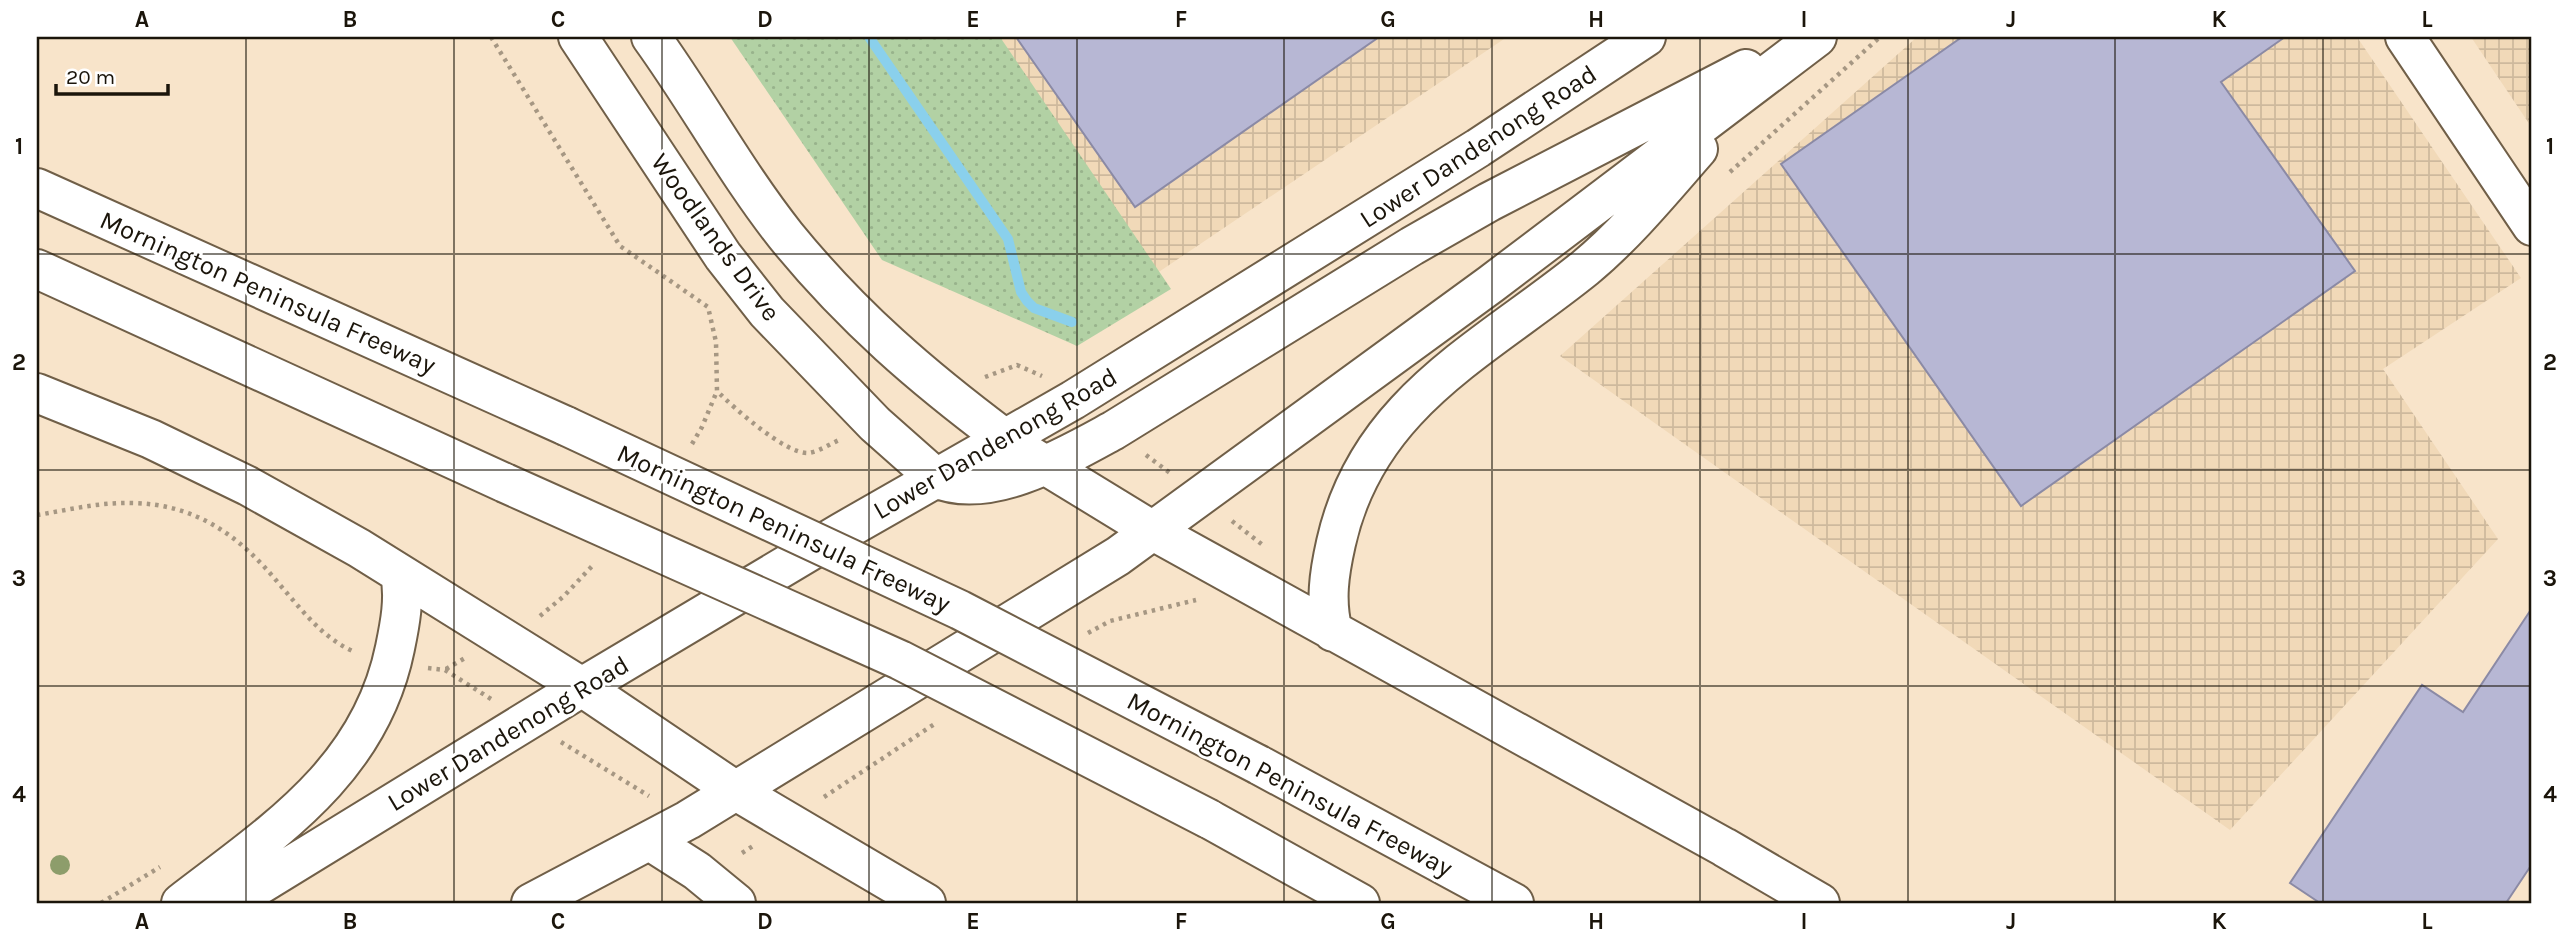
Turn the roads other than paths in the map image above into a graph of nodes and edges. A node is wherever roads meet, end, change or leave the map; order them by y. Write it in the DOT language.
graph roads {
  1 [pos="578,37"];
  2 [pos="651,37"];
  3 [pos="1646,37"];
  4 [pos="1807,37"];
  5 [pos="1817,37"];
  6 [pos="2405,37"];
  7 [pos="1755,85"];
  8 [pos="37,188"];
  9 [pos="2532,226"];
  10 [pos="37,269"];
  11 [pos="37,393"];
  12 [pos="1005,439"];
  13 [pos="1045,465"];
  14 [pos="936,478"];
  15 [pos="1153,531"];
  16 [pos="400,574"];
  17 [pos="1333,632"];
  18 [pos="582,687"];
  19 [pos="736,791"];
  20 [pos="650,841"];
  21 [pos="181,903"];
  22 [pos="230,903"];
  23 [pos="531,903"];
  24 [pos="736,903"];
  25 [pos="926,903"];
  26 [pos="1360,903"];
  27 [pos="1514,903"];
  28 [pos="1819,903"];
  1 -- 14 [label="main road, Woodlands Drive"];
  2 -- 12 [label="main road"];
  3 -- 12 [label="main road, Lower Dandenong Road"];
  4 -- 13 [label="main road"];
  5 -- 7 [label="main road"];
  6 -- 9 [label="main road"];
  7 -- 15 [label="main road"];
  7 -- 17 [label="main road"];
  8 -- 27 [label="main road, Mornington Peninsula Freeway, bridge"];
  10 -- 26 [label="main road, bridge"];
  11 -- 16 [label="main road"];
  12 -- 13 [label="main road"];
  12 -- 14 [label="main road, Lower Dandenong Road"];
  13 -- 14 [label="main road"];
  13 -- 15 [label="main road"];
  14 -- 18 [label="main road, Lower Dandenong Road"];
  15 -- 17 [label="main road"];
  15 -- 19 [label="main road"];
  16 -- 18 [label="main road"];
  16 -- 21 [label="main road"];
  17 -- 28 [label="main road"];
  18 -- 19 [label="main road"];
  18 -- 22 [label="main road, Lower Dandenong Road"];
  19 -- 20 [label="main road"];
  19 -- 25 [label="main road"];
  20 -- 23 [label="main road"];
  20 -- 24 [label="main road"];
}
